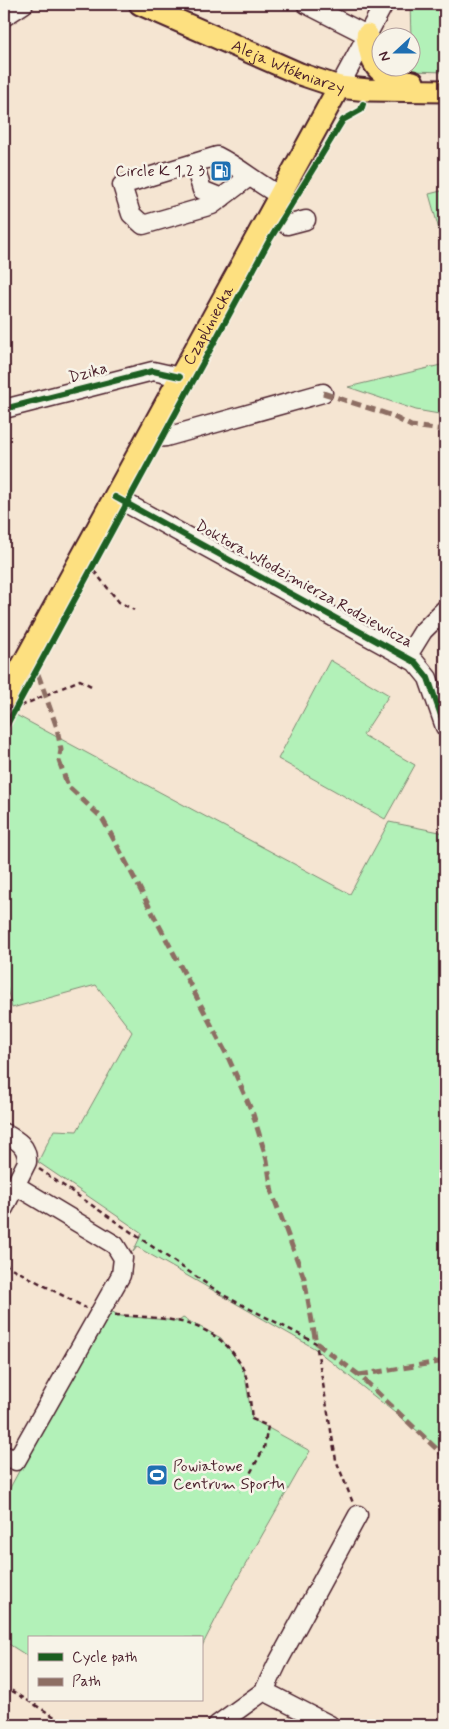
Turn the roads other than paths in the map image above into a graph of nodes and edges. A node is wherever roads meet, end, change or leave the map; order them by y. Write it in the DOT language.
graph roads {
  1 [pos="24,4"];
  2 [pos="140,4"];
  3 [pos="306,4"];
  4 [pos="384,4"];
  5 [pos="5,15"];
  6 [pos="367,35"];
  7 [pos="338,87"];
  8 [pos="445,90"];
  9 [pos="194,163"];
  10 [pos="249,177"];
  11 [pos="279,195"];
  12 [pos="222,198"];
  13 [pos="269,215"];
  14 [pos="306,220"];
  15 [pos="180,376"];
  16 [pos="323,393"];
  17 [pos="4,410"];
  18 [pos="148,435"];
  19 [pos="115,497"];
  20 [pos="445,609"];
  21 [pos="408,657"];
  22 [pos="15,704"];
  23 [pos="445,727"];
  24 [pos="4,1133"];
  25 [pos="15,1185"];
  26 [pos="4,1205"];
  27 [pos="4,1455"];
  28 [pos="358,1516"];
  29 [pos="264,1691"];
  30 [pos="217,1725"];
  31 [pos="330,1725"];
  1 -- 5 [label="street"];
  2 -- 7 [label="main road, Aleja Włókniarzy"];
  3 -- 6 [label="street"];
  4 -- 6 [label="street, Czapliniecka"];
  6 -- 7 [label="street, Czapliniecka"];
  6 -- 8 [label="main road"];
  7 -- 8 [label="main road, Aleja Włókniarzy"];
  7 -- 11 [label="main road, Czapliniecka"];
  9 -- 10 [label="street"];
  9 -- 12 [label="street"];
  9 -- 12 [label="street"];
  10 -- 11 [label="street"];
  10 -- 12 [label="street"];
  11 -- 13 [label="main road, Czapliniecka"];
  13 -- 14 [label="street"];
  13 -- 15 [label="main road, Czapliniecka"];
  15 -- 17 [label="street, Dzika"];
  15 -- 18 [label="main road, Czapliniecka"];
  16 -- 18 [label="street"];
  18 -- 19 [label="main road, Czapliniecka"];
  19 -- 21 [label="street, Doktora Włodzimierza Rodziewicza"];
  19 -- 22 [label="main road, Czapliniecka"];
  20 -- 21 [label="street"];
  21 -- 23 [label="street, Doktora Włodzimierza Rodziewicza"];
  24 -- 25 [label="street"];
  25 -- 26 [label="street"];
  25 -- 27 [label="street"];
  28 -- 29 [label="street"];
  29 -- 30 [label="street"];
  29 -- 31 [label="street"];
}
